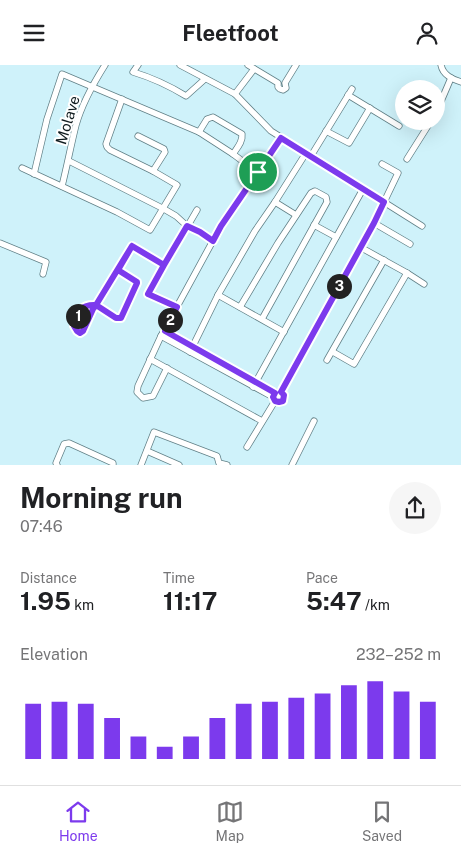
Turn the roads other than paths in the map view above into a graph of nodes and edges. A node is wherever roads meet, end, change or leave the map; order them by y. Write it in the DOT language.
graph roads {
  1 [pos="104,65"];
  2 [pos="138,65"];
  3 [pos="180,65"];
  4 [pos="441,65"];
  5 [pos="294,66"];
  6 [pos="251,67"];
  7 [pos="451,78"];
  8 [pos="205,79"];
  9 [pos="461,82"];
  10 [pos="92,86"];
  11 [pos="445,92"];
  12 [pos="235,94"];
  13 [pos="122,99"];
  14 [pos="370,108"];
  15 [pos="395,124"];
  16 [pos="425,130"];
  17 [pos="326,131"];
  18 [pos="199,132"];
  19 [pos="138,136"];
  20 [pos="281,138"];
  21 [pos="233,154"];
  22 [pos="308,155"];
  23 [pos="407,159"];
  24 [pos="69,161"];
  25 [pos="382,164"];
  26 [pos="22,168"];
  27 [pos="153,171"];
  28 [pos="258,172"];
  29 [pos="34,174"];
  30 [pos="62,186"];
  31 [pos="363,189"];
  32 [pos="275,202"];
  33 [pos="384,202"];
  34 [pos="164,209"];
  35 [pos="197,210"];
  36 [pos="296,215"];
  37 [pos="374,223"];
  38 [pos="314,225"];
  39 [pos="187,226"];
  40 [pos="422,226"];
  41 [pos="336,237"];
  42 [pos="213,241"];
  43 [pos="0,243"];
  44 [pos="410,245"];
  45 [pos="360,247"];
  46 [pos="384,260"];
  47 [pos="164,265"];
  48 [pos="118,270"];
  49 [pos="407,273"];
  50 [pos="43,274"];
  51 [pos="424,284"];
  52 [pos="218,295"];
  53 [pos="96,305"];
  54 [pos="177,307"];
  55 [pos="240,307"];
  56 [pos="262,319"];
  57 [pos="284,332"];
  58 [pos="163,333"];
  59 [pos="191,349"];
  60 [pos="333,352"];
  61 [pos="150,359"];
  62 [pos="327,360"];
  63 [pos="167,368"];
  64 [pos="255,384"];
  65 [pos="276,396"];
  66 [pos="262,421"];
  67 [pos="314,421"];
  68 [pos="247,447"];
  69 [pos="147,451"];
  70 [pos="57,465"];
  71 [pos="113,465"];
  72 [pos="141,465"];
  73 [pos="178,465"];
  74 [pos="227,465"];
  75 [pos="292,465"];
  1 -- 10 [label="street, Molave"];
  2 -- 8 [label="street"];
  3 -- 8 [label="street"];
  4 -- 7 [label="street"];
  5 -- 6 [label="street"];
  6 -- 12 [label="street"];
  7 -- 9 [label="street"];
  7 -- 11 [label="street"];
  8 -- 12 [label="street"];
  10 -- 13 [label="street"];
  10 -- 24 [label="street, Molave"];
  10 -- 29 [label="street"];
  12 -- 20 [label="street"];
  13 -- 18 [label="street"];
  13 -- 27 [label="street"];
  14 -- 15 [label="street"];
  14 -- 17 [label="street"];
  14 -- 17 [label="street"];
  16 -- 23 [label="street"];
  17 -- 22 [label="street"];
  18 -- 21 [label="street"];
  18 -- 21 [label="street"];
  19 -- 27 [label="street"];
  20 -- 22 [label="street"];
  20 -- 28 [label="street"];
  21 -- 28 [label="street"];
  22 -- 31 [label="street"];
  22 -- 32 [label="street"];
  24 -- 30 [label="street, Molave"];
  24 -- 34 [label="street"];
  25 -- 33 [label="street"];
  26 -- 29 [label="street"];
  27 -- 34 [label="street"];
  28 -- 42 [label="street"];
  29 -- 30 [label="street"];
  30 -- 34 [label="street"];
  31 -- 33 [label="street"];
  31 -- 41 [label="street"];
  32 -- 36 [label="street"];
  32 -- 52 [label="street"];
  33 -- 37 [label="street"];
  33 -- 40 [label="street"];
  34 -- 39 [label="street"];
  35 -- 39 [label="street"];
  36 -- 38 [label="street"];
  36 -- 55 [label="street"];
  37 -- 44 [label="street"];
  37 -- 45 [label="street"];
  38 -- 41 [label="street"];
  38 -- 56 [label="street"];
  39 -- 42 [label="street"];
  39 -- 47 [label="street"];
  41 -- 57 [label="street"];
  42 -- 54 [label="street"];
  43 -- 50 [label="street"];
  45 -- 46 [label="street"];
  45 -- 65 [label="street"];
  46 -- 49 [label="street"];
  46 -- 60 [label="street"];
  47 -- 48 [label="street"];
  47 -- 54 [label="street"];
  48 -- 53 [label="street"];
  48 -- 53 [label="street"];
  49 -- 51 [label="street"];
  49 -- 60 [label="street"];
  52 -- 55 [label="street"];
  52 -- 59 [label="street"];
  53 -- 53 [label="street"];
  54 -- 58 [label="street"];
  55 -- 56 [label="street"];
  56 -- 57 [label="street"];
  57 -- 64 [label="street"];
  58 -- 59 [label="street"];
  58 -- 61 [label="street"];
  59 -- 64 [label="street"];
  60 -- 62 [label="street"];
  61 -- 63 [label="street"];
  61 -- 63 [label="street"];
  63 -- 66 [label="street"];
  64 -- 65 [label="street"];
  65 -- 66 [label="street"];
  66 -- 68 [label="street"];
  67 -- 75 [label="street"];
  69 -- 72 [label="street"];
  69 -- 73 [label="street"];
  69 -- 74 [label="street"];
  70 -- 71 [label="street"];
}
